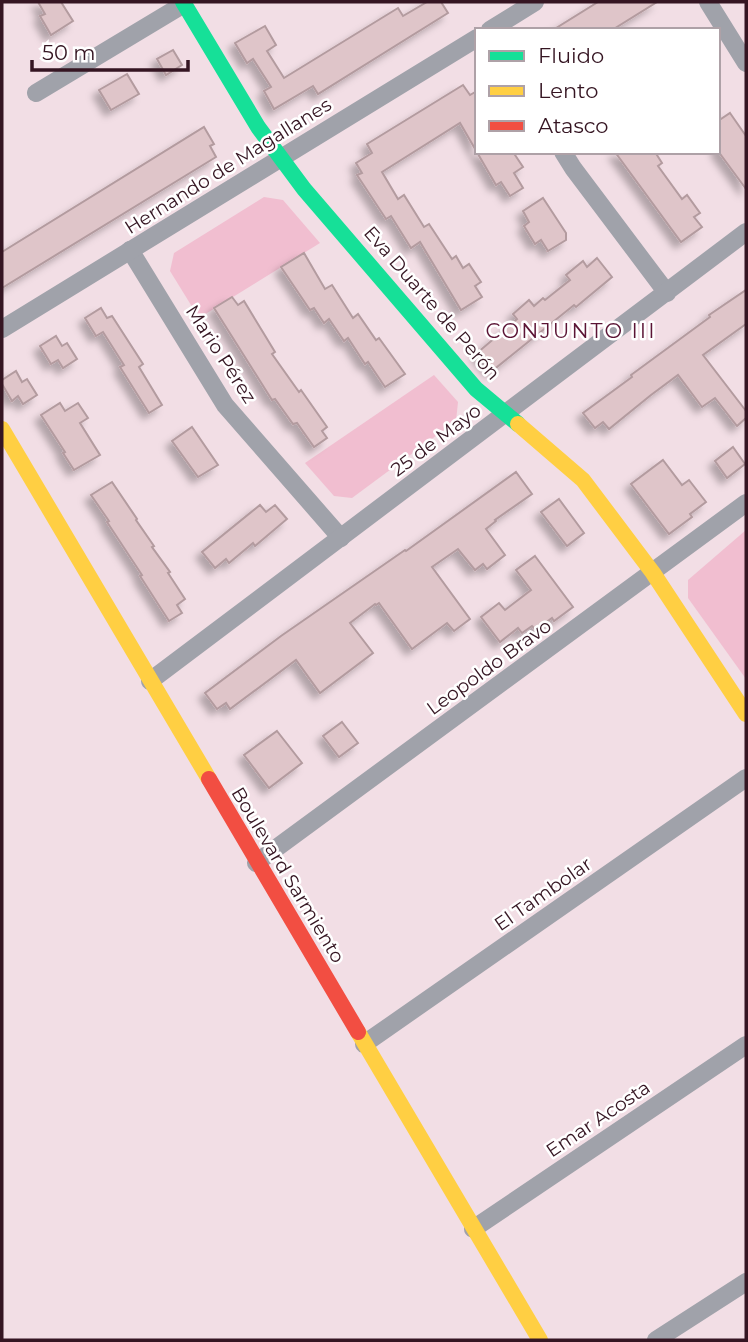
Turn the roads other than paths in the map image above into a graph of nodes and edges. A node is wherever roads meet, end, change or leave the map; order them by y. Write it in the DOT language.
graph roads {
  1 [pos="535,2"];
  2 [pos="708,2"];
  3 [pos="183,3"];
  4 [pos="493,28"];
  5 [pos="475,39"];
  6 [pos="746,63"];
  7 [pos="36,93"];
  8 [pos="564,154"];
  9 [pos="281,158"];
  10 [pos="746,232"];
  11 [pos="130,250"];
  12 [pos="667,293"];
  13 [pos="2,329"];
  14 [pos="506,414"];
  15 [pos="2,429"];
  16 [pos="746,503"];
  17 [pos="341,538"];
  18 [pos="653,573"];
  19 [pos="150,681"];
  20 [pos="746,714"];
  21 [pos="746,778"];
  22 [pos="256,863"];
  23 [pos="364,1044"];
  24 [pos="746,1045"];
  25 [pos="473,1229"];
  26 [pos="744,1288"];
  27 [pos="540,1340"];
  28 [pos="656,1340"];
  1 -- 4 [label="street"];
  2 -- 6 [label="street"];
  3 -- 7 [label="street"];
  3 -- 9 [label="street, Eva Duarte de Perón"];
  5 -- 9 [label="street, Hernando de Magallanes"];
  8 -- 12 [label="street"];
  9 -- 11 [label="street, Hernando de Magallanes"];
  9 -- 14 [label="street, Eva Duarte de Perón"];
  10 -- 12 [label="street, 25 de Mayo"];
  11 -- 13 [label="street, Hernando de Magallanes"];
  11 -- 17 [label="street, Mario Pérez"];
  12 -- 14 [label="street, 25 de Mayo"];
  14 -- 17 [label="street, 25 de Mayo"];
  14 -- 18 [label="street, Eva Duarte de Perón"];
  15 -- 19 [label="street, Boulevard Sarmiento"];
  16 -- 18 [label="street, Leopoldo Bravo"];
  17 -- 19 [label="street, 25 de Mayo"];
  18 -- 20 [label="street, Eva Duarte de Perón"];
  18 -- 22 [label="street, Leopoldo Bravo"];
  19 -- 22 [label="street, Boulevard Sarmiento"];
  21 -- 23 [label="street, El Tambolar"];
  22 -- 23 [label="street, Boulevard Sarmiento"];
  23 -- 25 [label="street, Boulevard Sarmiento"];
  24 -- 25 [label="street, Emar Acosta"];
  25 -- 27 [label="street, Boulevard Sarmiento"];
  26 -- 28 [label="street"];
}
